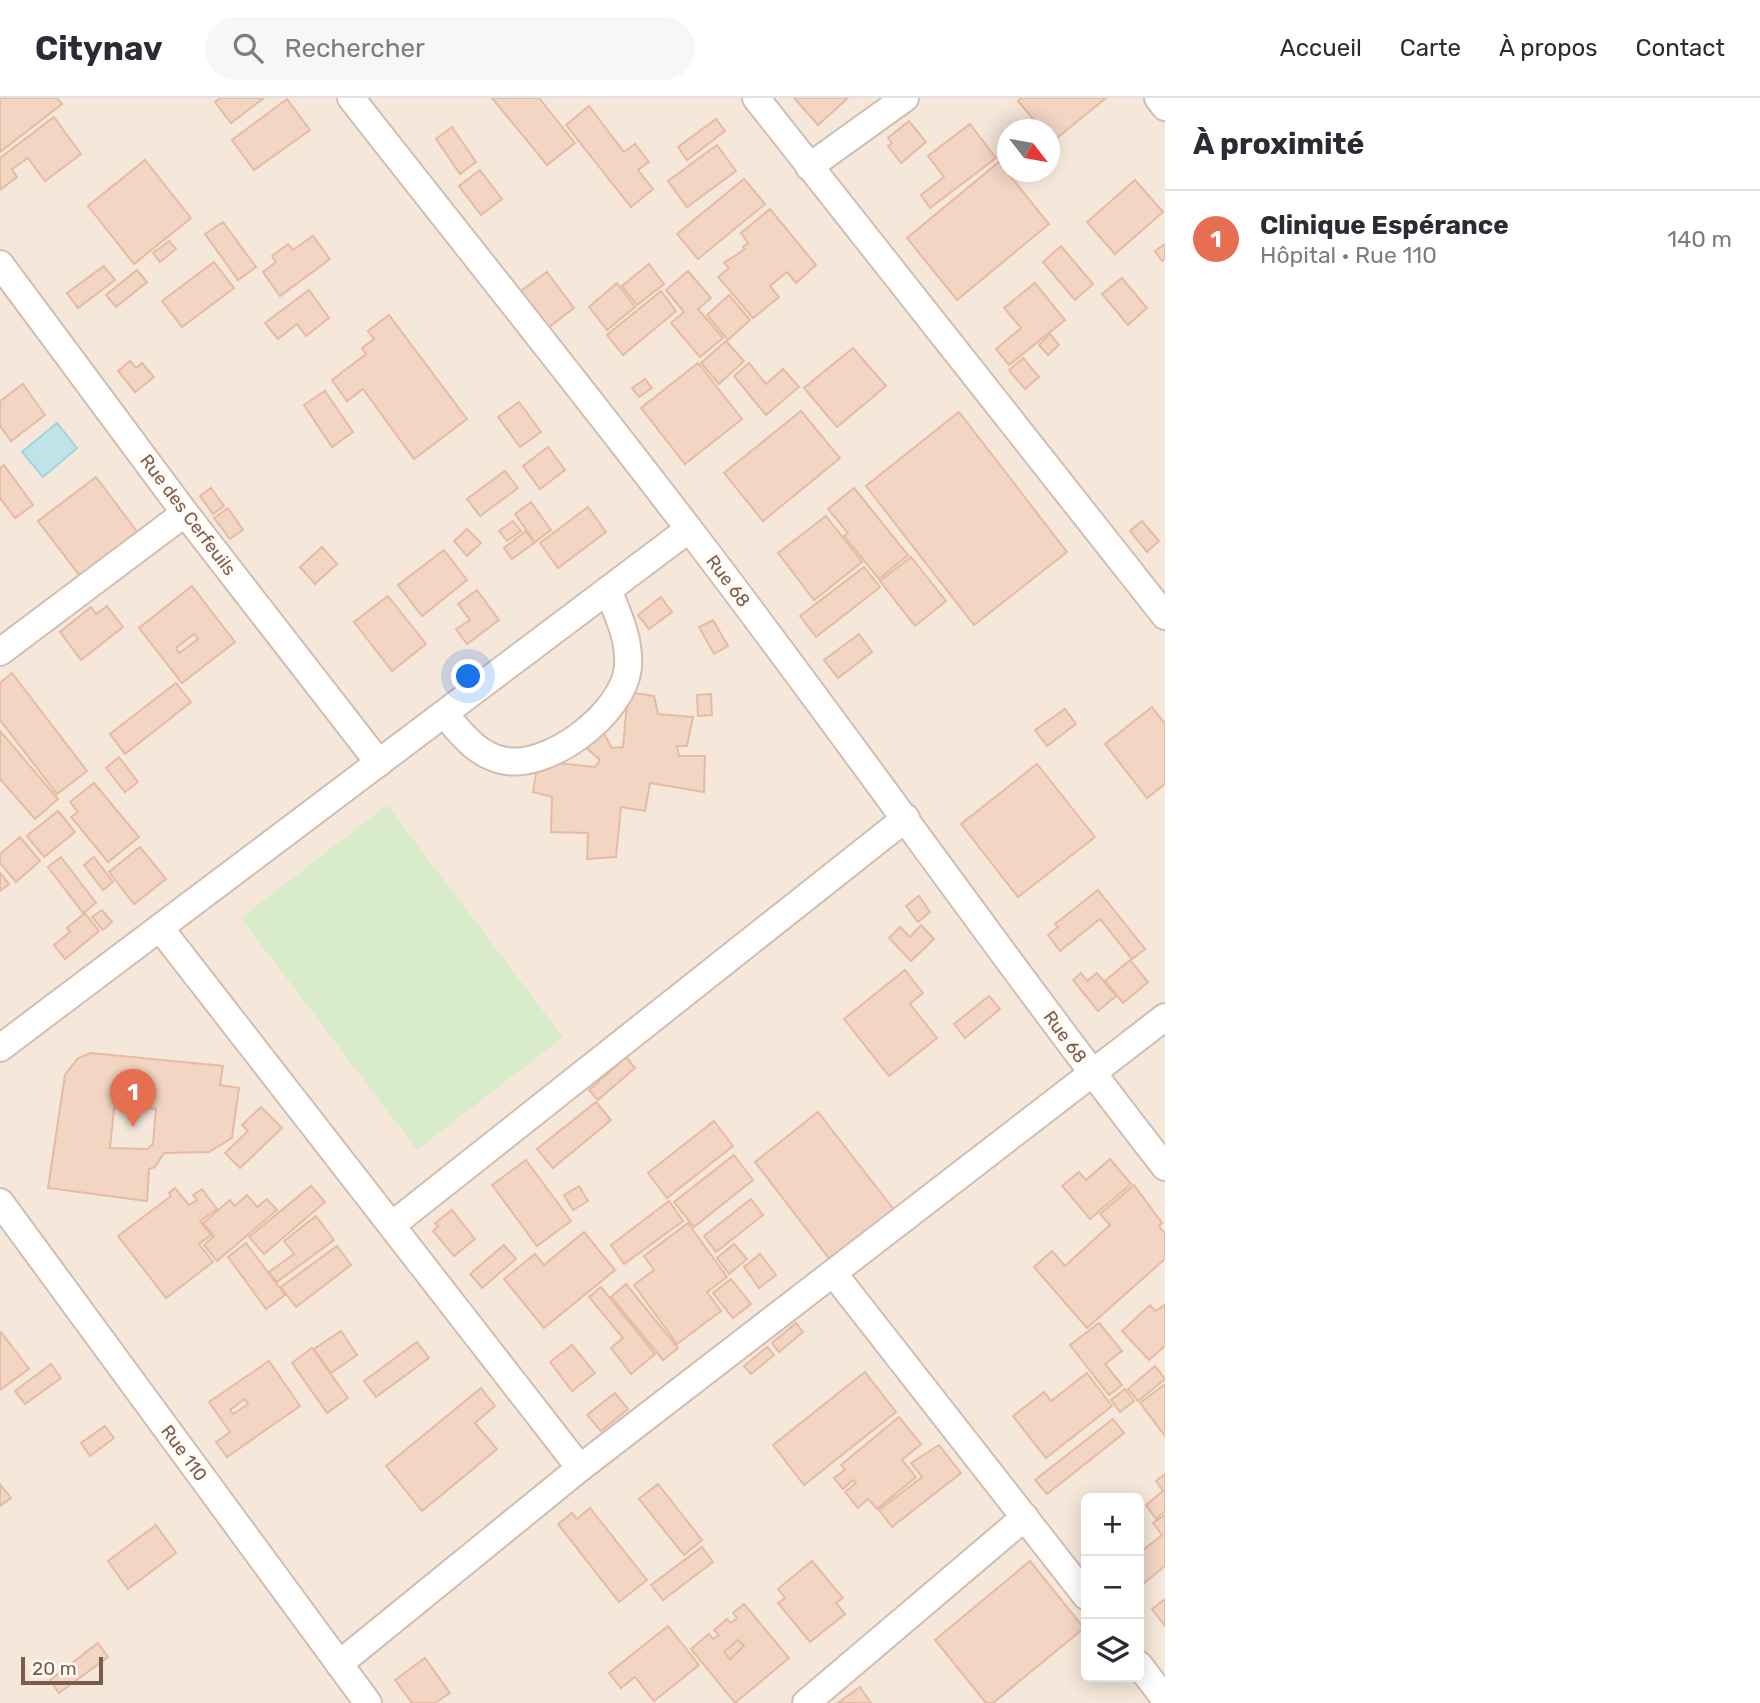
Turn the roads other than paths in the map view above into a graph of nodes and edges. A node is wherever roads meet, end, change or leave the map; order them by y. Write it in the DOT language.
graph roads {
  1 [pos="351,98"];
  2 [pos="756,98"];
  3 [pos="905,98"];
  4 [pos="1158,98"];
  5 [pos="1165,107"];
  6 [pos="809,167"];
  7 [pos="1,269"];
  8 [pos="185,513"];
  9 [pos="689,529"];
  10 [pos="608,590"];
  11 [pos="1165,616"];
  12 [pos="0,652"];
  13 [pos="444,715"];
  14 [pos="379,763"];
  15 [pos="906,818"];
  16 [pos="160,928"];
  17 [pos="1165,1017"];
  18 [pos="0,1048"];
  19 [pos="1092,1074"];
  20 [pos="1165,1167"];
  21 [pos="0,1202"];
  22 [pos="392,1225"];
  23 [pos="834,1274"];
  24 [pos="580,1468"];
  25 [pos="1025,1517"];
  26 [pos="1081,1590"];
  27 [pos="339,1664"];
  28 [pos="1144,1672"];
  29 [pos="1165,1699"];
  30 [pos="368,1703"];
  31 [pos="806,1703"];
  1 -- 9 [label="street, Rue 68"];
  2 -- 6 [label="street"];
  3 -- 6 [label="street"];
  4 -- 5 [label="street"];
  6 -- 11 [label="street"];
  7 -- 8 [label="street, Rue des Cerfeuils"];
  8 -- 12 [label="street"];
  8 -- 14 [label="street, Rue des Cerfeuils"];
  9 -- 10 [label="street"];
  9 -- 15 [label="street, Rue 68"];
  10 -- 13 [label="street"];
  10 -- 13 [label="street"];
  13 -- 14 [label="street"];
  14 -- 16 [label="street"];
  15 -- 19 [label="street, Rue 68"];
  15 -- 22 [label="street"];
  16 -- 18 [label="street"];
  16 -- 22 [label="street"];
  17 -- 19 [label="street"];
  19 -- 20 [label="street, Rue 68"];
  19 -- 23 [label="street"];
  21 -- 27 [label="street, Rue 110"];
  22 -- 24 [label="street"];
  23 -- 24 [label="street"];
  23 -- 25 [label="street"];
  24 -- 27 [label="street"];
  25 -- 26 [label="street"];
  25 -- 31 [label="street"];
  27 -- 30 [label="street, Rue 110"];
  28 -- 29 [label="street"];
}
